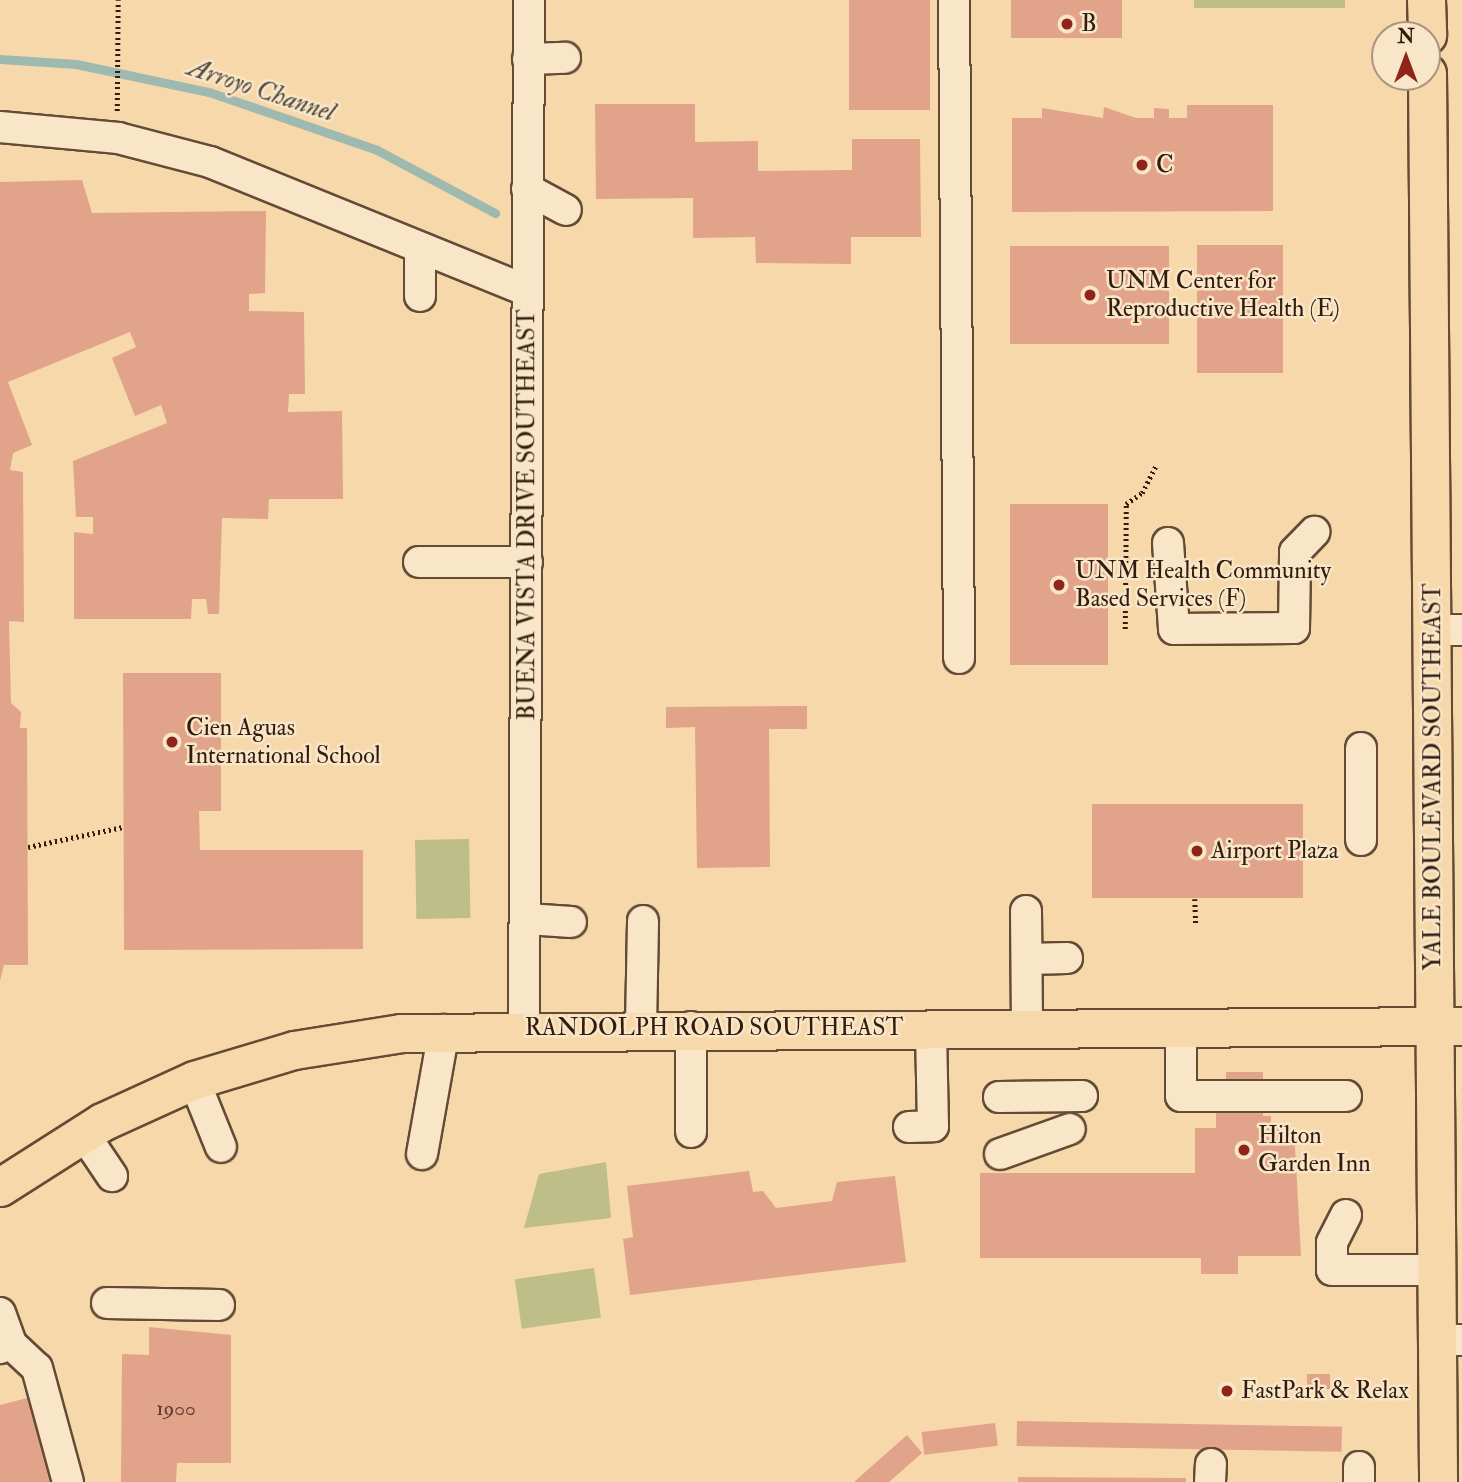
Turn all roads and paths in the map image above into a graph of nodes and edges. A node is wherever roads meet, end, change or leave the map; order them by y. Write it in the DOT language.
graph roads {
  1 [pos="118,0"];
  2 [pos="529,0"];
  3 [pos="954,0"];
  4 [pos="1426,0"];
  5 [pos="1427,21"];
  6 [pos="565,58"];
  7 [pos="528,59"];
  8 [pos="1428,91"];
  9 [pos="117,98"];
  10 [pos="0,127"];
  11 [pos="527,188"];
  12 [pos="566,210"];
  13 [pos="420,249"];
  14 [pos="527,291"];
  15 [pos="420,296"];
  16 [pos="1156,466"];
  17 [pos="1314,532"];
  18 [pos="1168,543"];
  19 [pos="419,562"];
  20 [pos="527,562"];
  21 [pos="1125,629"];
  22 [pos="1447,630"];
  23 [pos="960,658"];
  24 [pos="1361,748"];
  25 [pos="123,827"];
  26 [pos="1361,840"];
  27 [pos="28,847"];
  28 [pos="1195,899"];
  29 [pos="1026,912"];
  30 [pos="527,919"];
  31 [pos="643,921"];
  32 [pos="570,922"];
  33 [pos="1195,924"];
  34 [pos="1067,958"];
  35 [pos="1027,959"];
  36 [pos="1027,1025"];
  37 [pos="1181,1026"];
  38 [pos="1448,1026"];
  39 [pos="641,1027"];
  40 [pos="691,1027"];
  41 [pos="931,1027"];
  42 [pos="524,1029"];
  43 [pos="444,1030"];
  44 [pos="194,1080"];
  45 [pos="1082,1096"];
  46 [pos="1346,1096"];
  47 [pos="999,1097"];
  48 [pos="909,1127"];
  49 [pos="1070,1129"];
  50 [pos="691,1132"];
  51 [pos="83,1133"];
  52 [pos="221,1147"];
  53 [pos="422,1154"];
  54 [pos="1000,1154"];
  55 [pos="113,1176"];
  56 [pos="0,1187"];
  57 [pos="1346,1215"];
  58 [pos="1436,1270"];
  59 [pos="107,1303"];
  60 [pos="219,1306"];
  61 [pos="0,1313"];
  62 [pos="1449,1340"];
  63 [pos="5,1346"];
  64 [pos="68,1482"];
  65 [pos="1438,1482"];
  1 -- 9 [label="path"];
  2 -- 7 [label="street, BUENA VISTA DRIVE SOUTHEAST"];
  3 -- 23 [label="street"];
  4 -- 5 [label="main road"];
  6 -- 7 [label="street"];
  7 -- 11 [label="street, BUENA VISTA DRIVE SOUTHEAST"];
  8 -- 22 [label="main road, YALE BOULEVARD SOUTHEAST"];
  10 -- 13 [label="street"];
  11 -- 12 [label="street"];
  11 -- 14 [label="street, BUENA VISTA DRIVE SOUTHEAST"];
  13 -- 14 [label="street"];
  13 -- 15 [label="street"];
  14 -- 20 [label="street, BUENA VISTA DRIVE SOUTHEAST"];
  16 -- 21 [label="path"];
  17 -- 18 [label="street"];
  19 -- 20 [label="street"];
  20 -- 30 [label="street, BUENA VISTA DRIVE SOUTHEAST"];
  22 -- 38 [label="main road, YALE BOULEVARD SOUTHEAST"];
  24 -- 26 [label="street"];
  25 -- 27 [label="path"];
  28 -- 33 [label="path"];
  29 -- 35 [label="street"];
  30 -- 32 [label="street"];
  30 -- 42 [label="street, BUENA VISTA DRIVE SOUTHEAST"];
  31 -- 39 [label="street"];
  34 -- 35 [label="street"];
  35 -- 36 [label="street"];
  36 -- 37 [label="main road, RANDOLPH ROAD SOUTHEAST"];
  36 -- 41 [label="main road, RANDOLPH ROAD SOUTHEAST"];
  37 -- 38 [label="main road, RANDOLPH ROAD SOUTHEAST"];
  37 -- 46 [label="street"];
  38 -- 58 [label="main road, YALE BOULEVARD SOUTHEAST"];
  39 -- 40 [label="main road, RANDOLPH ROAD SOUTHEAST"];
  39 -- 42 [label="main road, RANDOLPH ROAD SOUTHEAST"];
  40 -- 41 [label="main road, RANDOLPH ROAD SOUTHEAST"];
  40 -- 50 [label="street"];
  41 -- 48 [label="street"];
  42 -- 43 [label="main road, RANDOLPH ROAD SOUTHEAST"];
  43 -- 44 [label="main road, RANDOLPH ROAD SOUTHEAST"];
  43 -- 53 [label="street"];
  44 -- 51 [label="main road, RANDOLPH ROAD SOUTHEAST"];
  44 -- 52 [label="street"];
  45 -- 47 [label="street"];
  49 -- 54 [label="street"];
  51 -- 55 [label="street"];
  51 -- 56 [label="main road, RANDOLPH ROAD SOUTHEAST"];
  57 -- 58 [label="street"];
  58 -- 62 [label="main road, YALE BOULEVARD SOUTHEAST"];
  59 -- 60 [label="street"];
  61 -- 63 [label="street"];
  62 -- 65 [label="main road, YALE BOULEVARD SOUTHEAST"];
  63 -- 64 [label="street"];
}
